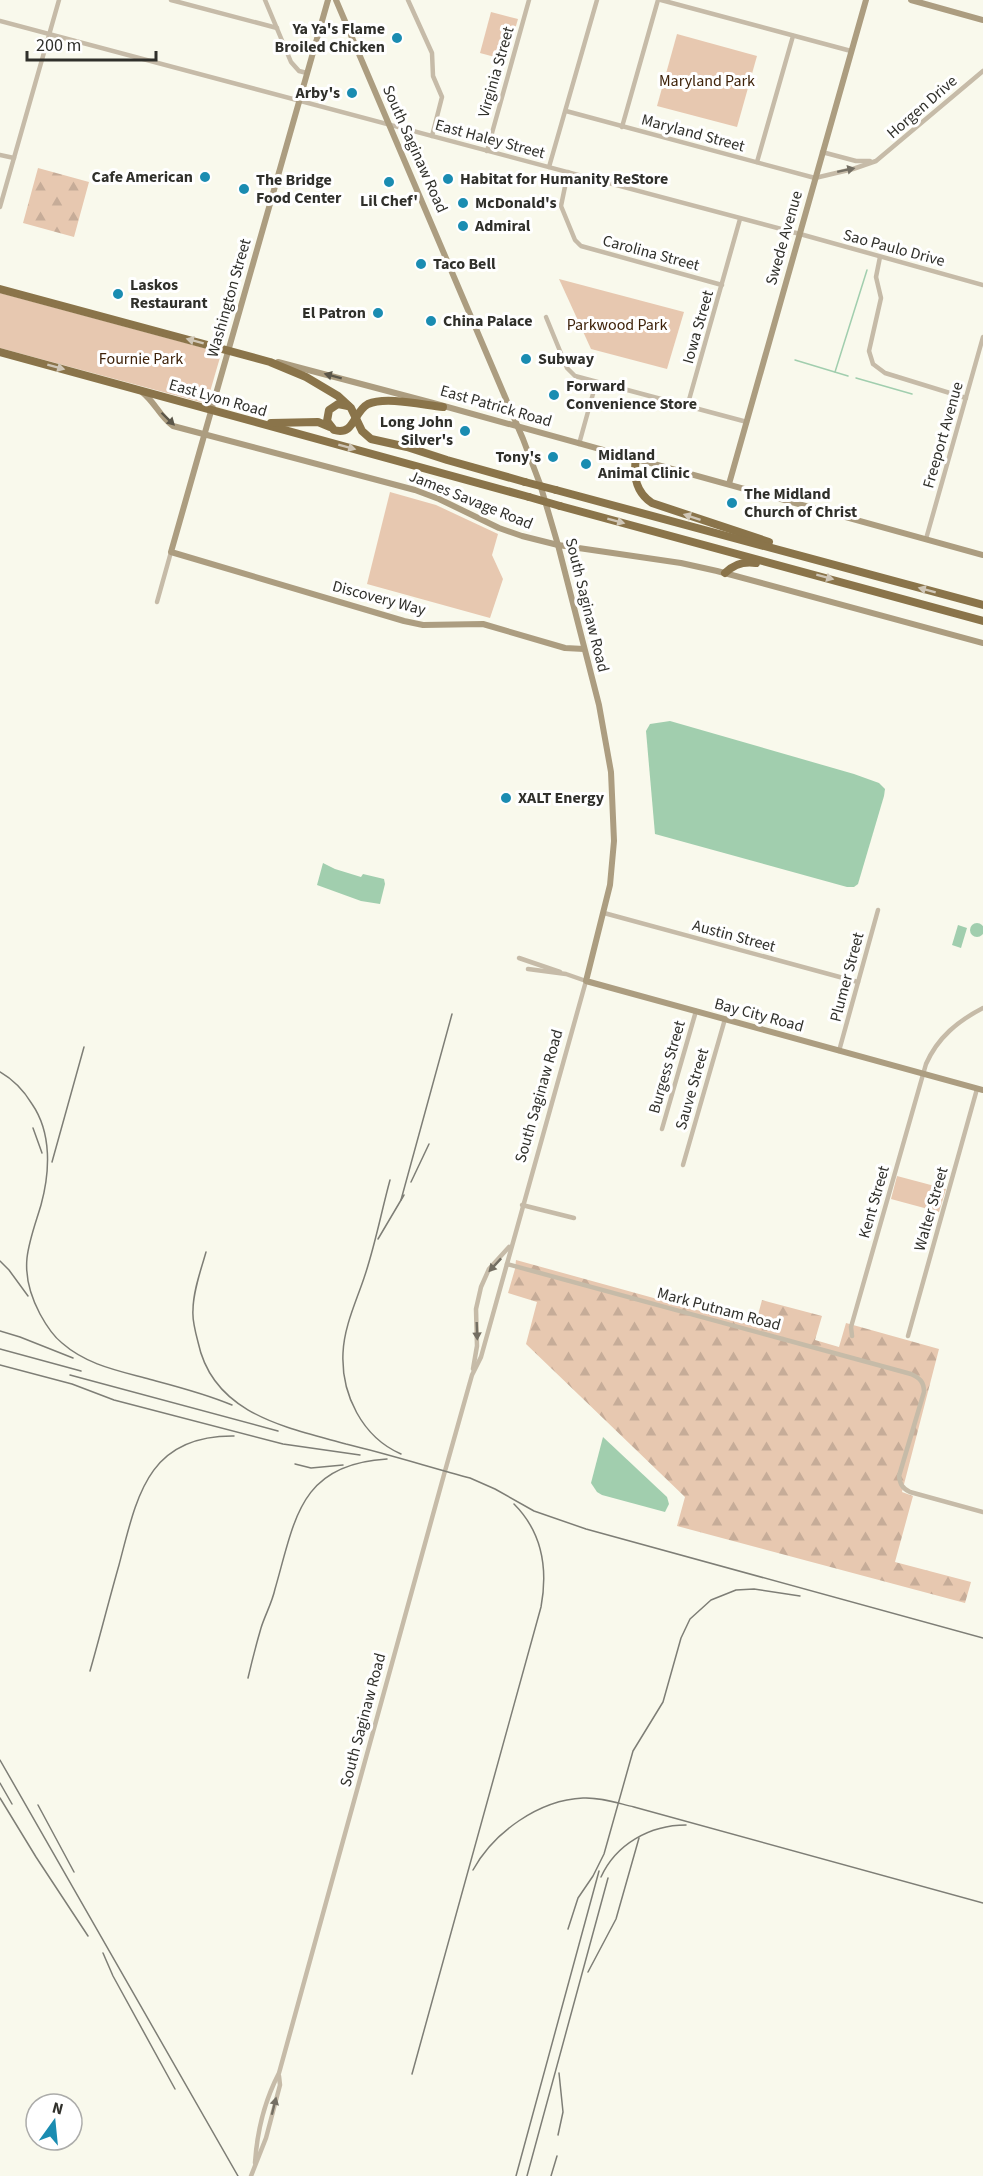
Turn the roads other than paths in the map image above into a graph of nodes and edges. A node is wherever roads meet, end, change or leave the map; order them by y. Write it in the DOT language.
graph roads {
  1 [pos="59,0"];
  2 [pos="171,0"];
  3 [pos="265,0"];
  4 [pos="328,0"];
  5 [pos="336,0"];
  6 [pos="408,0"];
  7 [pos="529,0"];
  8 [pos="597,0"];
  9 [pos="659,0"];
  10 [pos="866,0"];
  11 [pos="911,0"];
  12 [pos="983,20"];
  13 [pos="0,21"];
  14 [pos="277,28"];
  15 [pos="49,34"];
  16 [pos="793,36"];
  17 [pos="851,51"];
  18 [pos="983,72"];
  19 [pos="307,73"];
  20 [pos="299,101"];
  21 [pos="566,111"];
  22 [pos="389,125"];
  23 [pos="622,127"];
  24 [pos="432,136"];
  25 [pos="487,150"];
  26 [pos="822,152"];
  27 [pos="0,155"];
  28 [pos="14,159"];
  29 [pos="876,161"];
  30 [pos="757,162"];
  31 [pos="549,167"];
  32 [pos="568,172"];
  33 [pos="815,178"];
  34 [pos="0,207"];
  35 [pos="740,219"];
  36 [pos="800,234"];
  37 [pos="880,257"];
  38 [pos="722,285"];
  39 [pos="983,285"];
  40 [pos="0,289"];
  41 [pos="546,317"];
  42 [pos="983,337"];
  43 [pos="228,350"];
  44 [pos="0,352"];
  45 [pos="251,356"];
  46 [pos="596,383"];
  47 [pos="140,390"];
  48 [pos="410,397"];
  49 [pos="966,398"];
  50 [pos="403,402"];
  51 [pos="443,406"];
  52 [pos="687,407"];
  53 [pos="351,408"];
  54 [pos="211,410"];
  55 [pos="354,417"];
  56 [pos="747,422"];
  57 [pos="258,423"];
  58 [pos="519,427"];
  59 [pos="332,428"];
  60 [pos="204,435"];
  61 [pos="579,444"];
  62 [pos="636,459"];
  63 [pos="729,484"];
  64 [pos="926,539"];
  65 [pos="558,544"];
  66 [pos="171,552"];
  67 [pos="983,555"];
  68 [pos="789,567"];
  69 [pos="847,569"];
  70 [pos="725,573"];
  71 [pos="157,603"];
  72 [pos="983,605"];
  73 [pos="983,621"];
  74 [pos="983,643"];
  75 [pos="584,649"];
  76 [pos="878,910"];
  77 [pos="604,913"];
  78 [pos="519,957"];
  79 [pos="528,969"];
  80 [pos="566,974"];
  81 [pos="586,981"];
  82 [pos="858,982"];
  83 [pos="983,1008"];
  84 [pos="696,1011"];
  85 [pos="725,1019"];
  86 [pos="839,1051"];
  87 [pos="923,1074"];
  88 [pos="980,1090"];
  89 [pos="662,1129"];
  90 [pos="683,1166"];
  91 [pos="522,1205"];
  92 [pos="574,1218"];
  93 [pos="511,1244"];
  94 [pos="507,1264"];
  95 [pos="852,1336"];
  96 [pos="908,1336"];
  97 [pos="472,1375"];
  98 [pos="983,1512"];
  99 [pos="279,2073"];
  100 [pos="255,2163"];
  101 [pos="251,2176"];
  1 -- 15 [label="street"];
  2 -- 14 [label="street"];
  3 -- 14 [label="street"];
  4 -- 19 [label="street, Washington Street"];
  5 -- 22 [label="street, South Saginaw Road"];
  6 -- 24 [label="street"];
  7 -- 25 [label="street, Virginia Street"];
  8 -- 21 [label="street"];
  9 -- 16 [label="street"];
  9 -- 23 [label="street"];
  10 -- 17 [label="street, Swede Avenue"];
  11 -- 12 [label="street"];
  13 -- 15 [label="street, East Haley Street"];
  14 -- 19 [label="street"];
  15 -- 20 [label="street, East Haley Street"];
  15 -- 28 [label="street"];
  16 -- 17 [label="street"];
  16 -- 30 [label="street"];
  17 -- 26 [label="street, Swede Avenue"];
  18 -- 29 [label="street, Horgen Drive"];
  19 -- 20 [label="street, Washington Street"];
  20 -- 22 [label="street, East Haley Street"];
  20 -- 43 [label="street, Washington Street"];
  21 -- 23 [label="street, Maryland Street"];
  21 -- 31 [label="street"];
  22 -- 24 [label="street, East Haley Street"];
  22 -- 58 [label="street, South Saginaw Road"];
  23 -- 30 [label="street, Maryland Street"];
  24 -- 25 [label="street, East Haley Street"];
  25 -- 31 [label="street, East Haley Street"];
  26 -- 29 [label="street"];
  26 -- 33 [label="street, Swede Avenue"];
  27 -- 28 [label="street"];
  28 -- 34 [label="street"];
  33 -- 29 [label="street, one-way"];
  30 -- 33 [label="street, Maryland Street"];
  31 -- 32 [label="street, East Haley Street"];
  32 -- 35 [label="street, East Haley Street"];
  32 -- 38 [label="street, Carolina Street"];
  33 -- 36 [label="street, Swede Avenue"];
  35 -- 36 [label="street, East Haley Street"];
  35 -- 38 [label="street, Iowa Street"];
  36 -- 37 [label="street, Sao Paulo Drive"];
  36 -- 56 [label="street, Swede Avenue"];
  37 -- 39 [label="street, Sao Paulo Drive"];
  37 -- 49 [label="street"];
  38 -- 52 [label="street, Iowa Street"];
  43 -- 40 [label="highway, East Patrick Road, one-way"];
  41 -- 46 [label="street"];
  42 -- 49 [label="street, Freeport Avenue"];
  43 -- 45 [label="highway, East Patrick Road"];
  43 -- 54 [label="street, Washington Street"];
  44 -- 47 [label="highway, East Lyon Road, one-way"];
  48 -- 45 [label="street, East Patrick Road, one-way"];
  45 -- 53 [label="highway"];
  46 -- 52 [label="street"];
  46 -- 61 [label="street"];
  47 -- 54 [label="highway, East Lyon Road"];
  47 -- 60 [label="street, James Savage Road, one-way"];
  48 -- 50 [label="highway"];
  48 -- 51 [label="street, East Patrick Road"];
  49 -- 64 [label="street, Freeport Avenue"];
  50 -- 51 [label="highway"];
  50 -- 55 [label="highway"];
  51 -- 58 [label="street, East Patrick Road"];
  52 -- 56 [label="street"];
  53 -- 55 [label="highway"];
  53 -- 59 [label="highway"];
  54 -- 57 [label="highway, East Lyon Road"];
  54 -- 60 [label="street, Washington Street"];
  55 -- 59 [label="highway"];
  55 -- 69 [label="highway, bridge"];
  56 -- 63 [label="street, Swede Avenue"];
  57 -- 59 [label="highway"];
  57 -- 68 [label="highway, East Lyon Road, one-way, bridge"];
  58 -- 61 [label="street, East Patrick Road"];
  58 -- 65 [label="street, South Saginaw Road"];
  60 -- 65 [label="street, James Savage Road"];
  60 -- 66 [label="street, Washington Street"];
  61 -- 62 [label="street, East Patrick Road"];
  62 -- 63 [label="street, East Patrick Road"];
  69 -- 62 [label="highway, one-way"];
  63 -- 64 [label="street, East Patrick Road"];
  64 -- 67 [label="street, East Patrick Road"];
  65 -- 70 [label="street, James Savage Road"];
  65 -- 75 [label="street, South Saginaw Road"];
  66 -- 71 [label="street, Washington Street"];
  66 -- 75 [label="street, Discovery Way"];
  68 -- 70 [label="highway"];
  68 -- 73 [label="highway, one-way"];
  72 -- 69 [label="highway, one-way"];
  70 -- 74 [label="street, James Savage Road"];
  75 -- 77 [label="street, South Saginaw Road"];
  76 -- 82 [label="street, Plumer Street"];
  77 -- 81 [label="street, South Saginaw Road"];
  77 -- 82 [label="street, Austin Street"];
  78 -- 80 [label="street"];
  79 -- 80 [label="street, Bay City Road"];
  80 -- 81 [label="street, Bay City Road"];
  81 -- 84 [label="street, Bay City Road"];
  81 -- 91 [label="street, South Saginaw Road"];
  82 -- 86 [label="street, Plumer Street"];
  83 -- 87 [label="street, Kent Street"];
  84 -- 85 [label="street, Bay City Road"];
  84 -- 89 [label="street, Burgess Street"];
  85 -- 86 [label="street, Bay City Road"];
  85 -- 90 [label="street, Sauve Street"];
  86 -- 87 [label="street, Bay City Road"];
  87 -- 88 [label="street, Bay City Road"];
  87 -- 95 [label="street, Kent Street"];
  88 -- 96 [label="street, Walter Street"];
  91 -- 92 [label="street"];
  91 -- 93 [label="street, South Saginaw Road"];
  93 -- 94 [label="street, South Saginaw Road"];
  93 -- 97 [label="street, South Saginaw Road, one-way"];
  94 -- 97 [label="street, South Saginaw Road"];
  94 -- 98 [label="street, Mark Putnam Road"];
  97 -- 99 [label="street, South Saginaw Road"];
  99 -- 100 [label="street, South Saginaw Road"];
  100 -- 99 [label="street, South Saginaw Road, one-way"];
  100 -- 101 [label="street, South Saginaw Road"];
}
